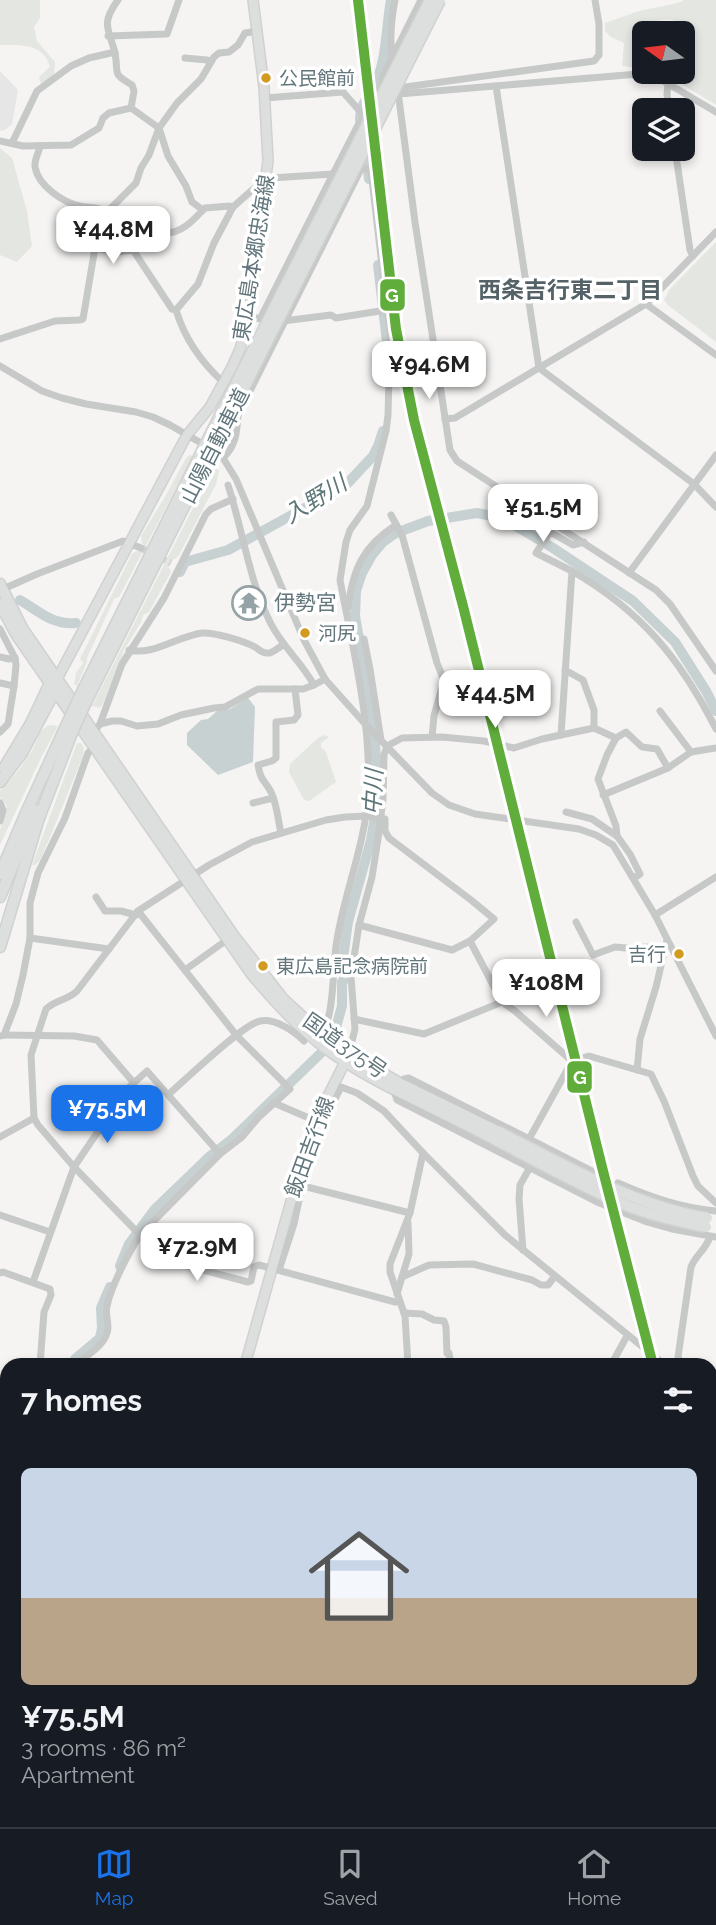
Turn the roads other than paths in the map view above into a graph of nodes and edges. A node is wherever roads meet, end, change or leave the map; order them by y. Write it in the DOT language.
graph roads {
  1 [pos="118,0"];
  2 [pos="179,0"];
  3 [pos="254,0"];
  4 [pos="395,0"];
  5 [pos="421,0"];
  6 [pos="430,0"];
  7 [pos="440,0"];
  8 [pos="595,0"];
  9 [pos="258,31"];
  10 [pos="108,36"];
  11 [pos="114,52"];
  12 [pos="185,58"];
  13 [pos="392,60"];
  14 [pos="211,62"];
  15 [pos="632,75"];
  16 [pos="668,84"];
  17 [pos="496,86"];
  18 [pos="398,91"];
  19 [pos="668,98"];
  20 [pos="265,99"];
  21 [pos="131,108"];
  22 [pos="716,112"];
  23 [pos="360,117"];
  24 [pos="159,128"];
  25 [pos="0,141"];
  26 [pos="12,143"];
  27 [pos="40,146"];
  28 [pos="345,153"];
  29 [pos="677,161"];
  30 [pos="365,168"];
  31 [pos="333,174"];
  32 [pos="267,179"];
  33 [pos="233,207"];
  34 [pos="203,210"];
  35 [pos="107,212"];
  36 [pos="716,232"];
  37 [pos="95,247"];
  38 [pos="134,250"];
  39 [pos="693,256"];
  40 [pos="646,303"];
  41 [pos="176,310"];
  42 [pos="384,311"];
  43 [pos="249,316"];
  44 [pos="260,319"];
  45 [pos="285,321"];
  46 [pos="0,339"];
  47 [pos="716,355"];
  48 [pos="0,366"];
  49 [pos="539,368"];
  50 [pos="223,382"];
  51 [pos="445,419"];
  52 [pos="187,435"];
  53 [pos="205,455"];
  54 [pos="716,455"];
  55 [pos="223,458"];
  56 [pos="694,484"];
  57 [pos="228,485"];
  58 [pos="233,499"];
  59 [pos="716,507"];
  60 [pos="533,509"];
  61 [pos="391,515"];
  62 [pos="398,528"];
  63 [pos="549,533"];
  64 [pos="584,542"];
  65 [pos="130,544"];
  66 [pos="141,548"];
  67 [pos="572,571"];
  68 [pos="629,573"];
  69 [pos="1,588"];
  70 [pos="0,604"];
  71 [pos="346,610"];
  72 [pos="0,629"];
  73 [pos="363,639"];
  74 [pos="283,645"];
  75 [pos="129,650"];
  76 [pos="0,657"];
  77 [pos="15,658"];
  78 [pos="565,670"];
  79 [pos="716,671"];
  80 [pos="325,679"];
  81 [pos="0,683"];
  82 [pos="54,685"];
  83 [pos="314,685"];
  84 [pos="15,686"];
  85 [pos="295,689"];
  86 [pos="660,711"];
  87 [pos="366,725"];
  88 [pos="97,728"];
  89 [pos="594,729"];
  90 [pos="716,729"];
  91 [pos="68,730"];
  92 [pos="0,732"];
  93 [pos="561,735"];
  94 [pos="432,737"];
  95 [pos="616,738"];
  96 [pos="384,743"];
  97 [pos="94,747"];
  98 [pos="716,748"];
  99 [pos="691,752"];
  100 [pos="668,768"];
  101 [pos="0,774"];
  102 [pos="0,782"];
  103 [pos="603,795"];
  104 [pos="273,798"];
  105 [pos="0,803"];
  106 [pos="253,803"];
  107 [pos="566,812"];
  108 [pos="367,816"];
  109 [pos="380,818"];
  110 [pos="0,821"];
  111 [pos="281,833"];
  112 [pos="617,836"];
  113 [pos="10,850"];
  114 [pos="0,869"];
  115 [pos="29,870"];
  116 [pos="38,873"];
  117 [pos="0,874"];
  118 [pos="189,877"];
  119 [pos="716,877"];
  120 [pos="634,878"];
  121 [pos="0,897"];
  122 [pos="96,897"];
  123 [pos="137,913"];
  124 [pos="655,915"];
  125 [pos="576,922"];
  126 [pos="359,925"];
  127 [pos="30,938"];
  128 [pos="228,939"];
  129 [pos="667,940"];
  130 [pos="470,941"];
  131 [pos="0,947"];
  132 [pos="109,949"];
  133 [pos="665,949"];
  134 [pos="185,970"];
  135 [pos="502,1002"];
  136 [pos="354,1019"];
  137 [pos="300,1032"];
  138 [pos="37,1035"];
  139 [pos="2,1036"];
  140 [pos="237,1036"];
  141 [pos="716,1036"];
  142 [pos="321,1037"];
  143 [pos="304,1041"];
  144 [pos="347,1057"];
  145 [pos="572,1062"];
  146 [pos="637,1070"];
  147 [pos="134,1083"];
  148 [pos="399,1087"];
  149 [pos="169,1094"];
  150 [pos="274,1103"];
  151 [pos="34,1118"];
  152 [pos="315,1120"];
  153 [pos="0,1137"];
  154 [pos="529,1139"];
  155 [pos="217,1151"];
  156 [pos="423,1153"];
  157 [pos="74,1167"];
  158 [pos="529,1169"];
  159 [pos="618,1183"];
  160 [pos="298,1185"];
  161 [pos="585,1195"];
  162 [pos="653,1199"];
  163 [pos="716,1203"];
  164 [pos="699,1210"];
  165 [pos="716,1211"];
  166 [pos="0,1215"];
  167 [pos="409,1216"];
  168 [pos="647,1222"];
  169 [pos="712,1228"];
  170 [pos="50,1232"];
  171 [pos="137,1232"];
  172 [pos="695,1234"];
  173 [pos="523,1250"];
  174 [pos="275,1269"];
  175 [pos="0,1273"];
  176 [pos="555,1276"];
  177 [pos="402,1278"];
  178 [pos="33,1282"];
  179 [pos="399,1298"];
  180 [pos="404,1313"];
  181 [pos="627,1336"];
  182 [pos="41,1358"];
  183 [pos="85,1358"];
  184 [pos="247,1358"];
  185 [pos="407,1358"];
  186 [pos="450,1358"];
  187 [pos="615,1358"];
  188 [pos="655,1358"];
  189 [pos="678,1358"];
  1 -- 10 [label="street"];
  2 -- 10 [label="street"];
  3 -- 9 [label="main road, 東広島本郷忠海線"];
  4 -- 13 [label="street"];
  5 -- 13 [label="street"];
  6 -- 53 [label="highway, 山陽自動車道, bridge"];
  7 -- 53 [label="highway, 山陽自動車道, bridge"];
  8 -- 18 [label="street"];
  9 -- 14 [label="street"];
  9 -- 20 [label="main road, 東広島本郷忠海線"];
  10 -- 11 [label="street"];
  11 -- 21 [label="street"];
  11 -- 26 [label="street"];
  12 -- 14 [label="street"];
  13 -- 18 [label="street"];
  13 -- 23 [label="street"];
  14 -- 24 [label="street"];
  15 -- 17 [label="street"];
  16 -- 19 [label="street"];
  16 -- 22 [label="street"];
  17 -- 18 [label="street"];
  17 -- 49 [label="street"];
  18 -- 51 [label="street"];
  20 -- 23 [label="street"];
  20 -- 32 [label="main road, 東広島本郷忠海線"];
  21 -- 24 [label="street"];
  21 -- 27 [label="street"];
  23 -- 28 [label="street"];
  24 -- 34 [label="street"];
  24 -- 35 [label="street"];
  25 -- 26 [label="street"];
  26 -- 27 [label="street"];
  27 -- 35 [label="street"];
  28 -- 30 [label="street"];
  28 -- 31 [label="street"];
  29 -- 39 [label="street"];
  30 -- 42 [label="street"];
  30 -- 45 [label="street"];
  31 -- 32 [label="street"];
  31 -- 44 [label="street"];
  32 -- 33 [label="street"];
  32 -- 43 [label="main road, 東広島本郷忠海線"];
  33 -- 34 [label="street"];
  33 -- 41 [label="street"];
  34 -- 38 [label="street"];
  35 -- 37 [label="street"];
  36 -- 39 [label="street"];
  37 -- 38 [label="street"];
  37 -- 46 [label="street"];
  38 -- 41 [label="street"];
  39 -- 40 [label="street"];
  40 -- 47 [label="street"];
  40 -- 49 [label="street"];
  41 -- 50 [label="street"];
  42 -- 45 [label="street"];
  42 -- 71 [label="street"];
  43 -- 44 [label="street"];
  43 -- 50 [label="main road, 東広島本郷忠海線"];
  44 -- 45 [label="street"];
  45 -- 55 [label="street"];
  48 -- 52 [label="street"];
  49 -- 51 [label="street"];
  49 -- 56 [label="street"];
  50 -- 52 [label="main road, 東広島本郷忠海線"];
  51 -- 60 [label="street"];
  52 -- 55 [label="street"];
  52 -- 65 [label="main road, 東広島本郷忠海線"];
  53 -- 91 [label="highway, 山陽自動車道, bridge"];
  54 -- 56 [label="street"];
  55 -- 80 [label="street"];
  56 -- 59 [label="street"];
  56 -- 68 [label="street"];
  57 -- 58 [label="street"];
  58 -- 74 [label="street"];
  58 -- 75 [label="street"];
  60 -- 63 [label="street"];
  60 -- 64 [label="street"];
  61 -- 62 [label="street"];
  62 -- 71 [label="street"];
  62 -- 94 [label="street"];
  63 -- 64 [label="street"];
  63 -- 67 [label="street"];
  64 -- 68 [label="street"];
  65 -- 66 [label="street"];
  65 -- 69 [label="street"];
  65 -- 82 [label="main road, 東広島本郷忠海線"];
  67 -- 78 [label="street"];
  67 -- 90 [label="street"];
  68 -- 79 [label="street"];
  69 -- 82 [label="highway, 国道375号"];
  70 -- 82 [label="highway, 国道375号"];
  71 -- 87 [label="street"];
  72 -- 77 [label="street"];
  73 -- 96 [label="street"];
  74 -- 75 [label="street"];
  74 -- 83 [label="street"];
  75 -- 88 [label="street"];
  76 -- 77 [label="street"];
  77 -- 84 [label="street"];
  78 -- 89 [label="street"];
  78 -- 93 [label="street"];
  80 -- 83 [label="street"];
  80 -- 87 [label="street"];
  81 -- 84 [label="street"];
  82 -- 88 [label="highway, 国道375号"];
  82 -- 97 [label="highway, 国道375号"];
  82 -- 101 [label="highway"];
  82 -- 102 [label="highway"];
  83 -- 85 [label="street"];
  84 -- 92 [label="street"];
  85 -- 88 [label="street"];
  85 -- 104 [label="street"];
  86 -- 99 [label="street"];
  87 -- 96 [label="street"];
  87 -- 108 [label="street"];
  88 -- 118 [label="highway, 国道375号"];
  89 -- 93 [label="street"];
  89 -- 95 [label="street"];
  91 -- 113 [label="highway, 山陽自動車道"];
  91 -- 121 [label="highway, 山陽自動車道"];
  91 -- 131 [label="highway"];
  93 -- 94 [label="street"];
  94 -- 96 [label="street"];
  95 -- 100 [label="street"];
  95 -- 103 [label="street"];
  96 -- 109 [label="street"];
  96 -- 120 [label="street"];
  97 -- 116 [label="street"];
  97 -- 118 [label="highway, 国道375号"];
  98 -- 99 [label="street"];
  99 -- 100 [label="street"];
  100 -- 103 [label="street"];
  103 -- 112 [label="street"];
  104 -- 106 [label="street"];
  104 -- 111 [label="street"];
  105 -- 110 [label="street"];
  107 -- 112 [label="street"];
  108 -- 109 [label="street"];
  108 -- 111 [label="street"];
  108 -- 142 [label="street"];
  109 -- 126 [label="street"];
  109 -- 130 [label="street"];
  111 -- 118 [label="street"];
  112 -- 120 [label="street"];
  113 -- 114 [label="highway"];
  113 -- 117 [label="highway, 山陽自動車道"];
  115 -- 116 [label="street"];
  116 -- 127 [label="street"];
  118 -- 123 [label="street"];
  118 -- 128 [label="highway, 国道375号"];
  118 -- 142 [label="highway, 国道375号"];
  119 -- 124 [label="street"];
  120 -- 124 [label="street"];
  122 -- 123 [label="street"];
  123 -- 132 [label="street"];
  123 -- 134 [label="street"];
  124 -- 129 [label="street"];
  125 -- 133 [label="street"];
  126 -- 130 [label="street"];
  126 -- 136 [label="street"];
  127 -- 132 [label="street"];
  127 -- 139 [label="street"];
  128 -- 134 [label="street"];
  128 -- 137 [label="highway, 国道375号"];
  129 -- 133 [label="street"];
  129 -- 141 [label="street"];
  130 -- 135 [label="street"];
  132 -- 138 [label="street"];
  133 -- 146 [label="street"];
  134 -- 140 [label="street"];
  135 -- 136 [label="street"];
  135 -- 145 [label="street"];
  136 -- 144 [label="street"];
  137 -- 140 [label="street"];
  137 -- 142 [label="highway, 国道375号"];
  137 -- 143 [label="street"];
  138 -- 139 [label="street"];
  138 -- 147 [label="street"];
  138 -- 151 [label="street"];
  140 -- 149 [label="street"];
  140 -- 150 [label="street"];
  142 -- 144 [label="highway, 国道375号"];
  144 -- 148 [label="highway, 国道375号"];
  144 -- 152 [label="main road, 飯田吉行線"];
  145 -- 146 [label="street"];
  145 -- 154 [label="street"];
  146 -- 163 [label="street"];
  147 -- 149 [label="street"];
  147 -- 157 [label="street"];
  148 -- 154 [label="street"];
  148 -- 158 [label="street"];
  148 -- 169 [label="highway, 国道375号, bridge"];
  149 -- 155 [label="street"];
  150 -- 152 [label="street"];
  150 -- 155 [label="street"];
  151 -- 153 [label="street"];
  151 -- 157 [label="street"];
  152 -- 156 [label="street"];
  152 -- 160 [label="main road, 飯田吉行線"];
  154 -- 158 [label="street"];
  154 -- 161 [label="street"];
  155 -- 171 [label="street"];
  156 -- 167 [label="street"];
  156 -- 173 [label="street"];
  157 -- 170 [label="street"];
  157 -- 171 [label="street"];
  158 -- 161 [label="street"];
  158 -- 173 [label="street"];
  159 -- 162 [label="street"];
  160 -- 167 [label="street"];
  160 -- 174 [label="main road, 飯田吉行線"];
  161 -- 168 [label="street"];
  162 -- 164 [label="street"];
  162 -- 168 [label="street"];
  164 -- 165 [label="street"];
  164 -- 172 [label="street"];
  166 -- 170 [label="street"];
  167 -- 177 [label="street"];
  167 -- 179 [label="street"];
  168 -- 172 [label="street"];
  169 -- 172 [label="street"];
  169 -- 189 [label="street"];
  170 -- 178 [label="street"];
  171 -- 174 [label="street"];
  171 -- 183 [label="street"];
  173 -- 176 [label="street"];
  174 -- 179 [label="street"];
  174 -- 184 [label="main road, 飯田吉行線"];
  175 -- 178 [label="street"];
  176 -- 177 [label="street"];
  176 -- 181 [label="street"];
  177 -- 179 [label="street"];
  178 -- 182 [label="street"];
  179 -- 180 [label="street"];
  180 -- 185 [label="street"];
  180 -- 186 [label="street"];
  181 -- 187 [label="street"];
  181 -- 188 [label="street"];
}
